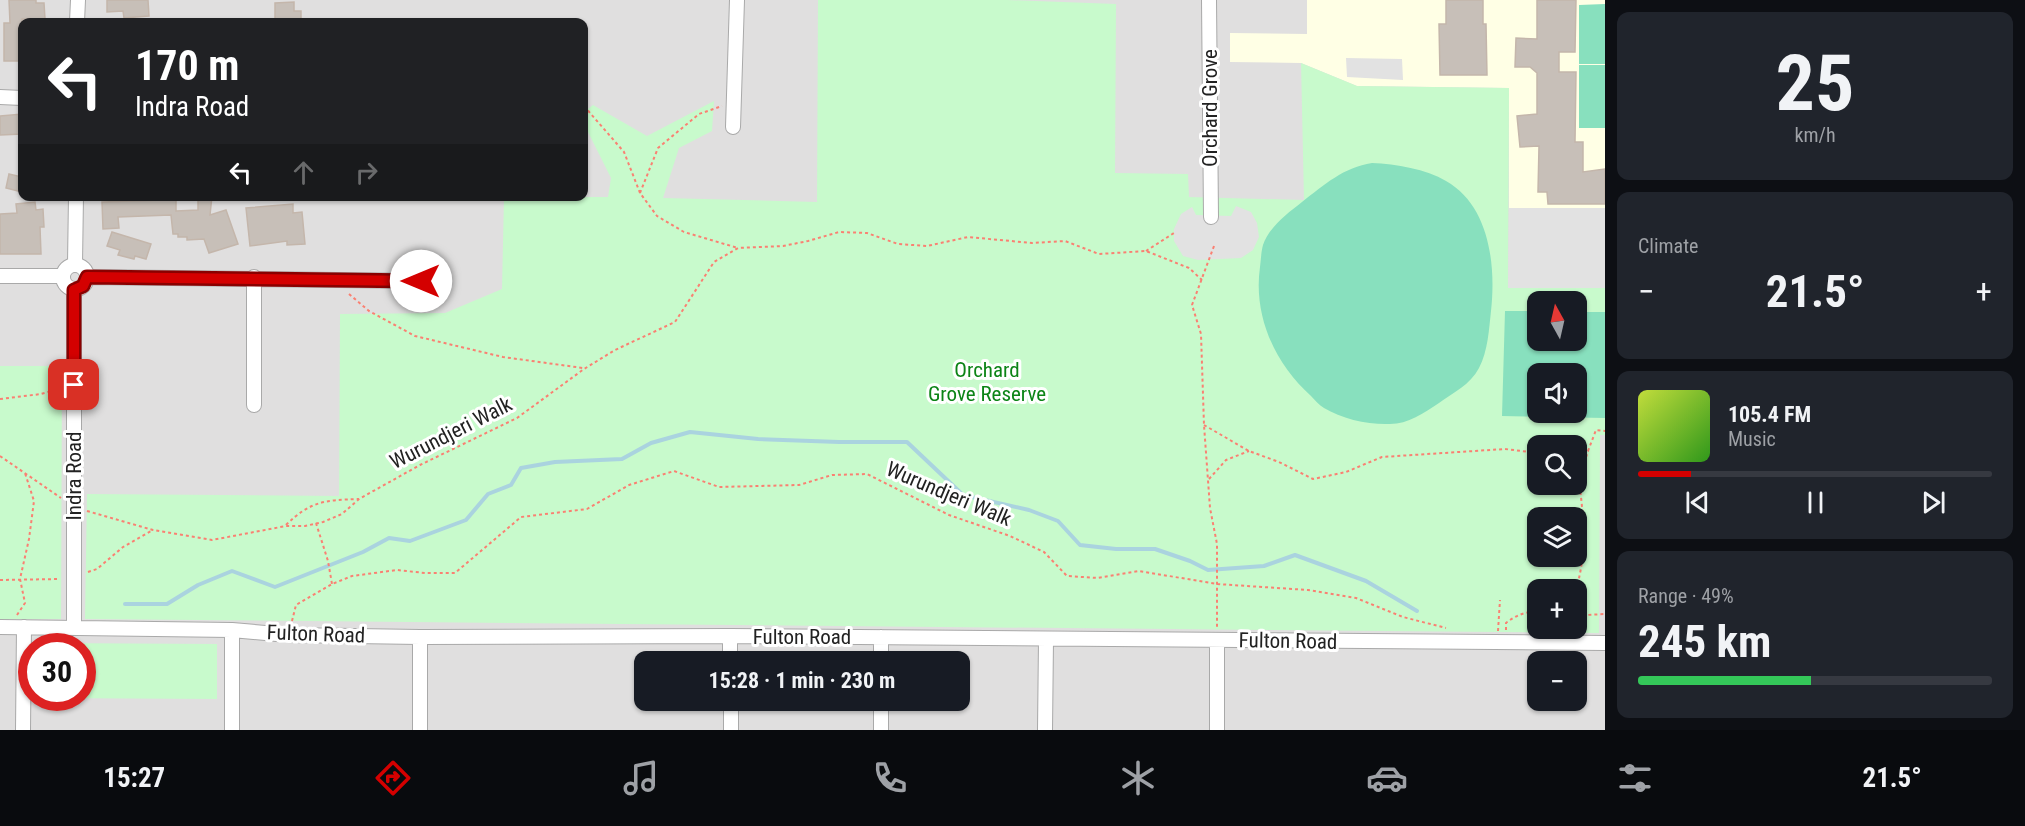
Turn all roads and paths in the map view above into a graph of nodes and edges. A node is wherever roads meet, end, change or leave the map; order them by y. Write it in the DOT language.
graph roads {
  1 [pos="78,0"];
  2 [pos="737,0"];
  3 [pos="1209,0"];
  4 [pos="77,18"];
  5 [pos="0,97"];
  6 [pos="18,98"];
  7 [pos="734,101"];
  8 [pos="588,111"];
  9 [pos="733,127"];
  10 [pos="640,193"];
  11 [pos="76,201"];
  12 [pos="1210,217"];
  13 [pos="1174,233"];
  14 [pos="1215,246"];
  15 [pos="738,248"];
  16 [pos="1146,251"];
  17 [pos="75,264"];
  18 [pos="0,276"];
  19 [pos="62,276"];
  20 [pos="87,277"];
  21 [pos="254,277"];
  22 [pos="334,280"];
  23 [pos="1202,280"];
  24 [pos="421,281"];
  25 [pos="74,290"];
  26 [pos="584,369"];
  27 [pos="74,385"];
  28 [pos="0,399"];
  29 [pos="254,405"];
  30 [pos="1204,425"];
  31 [pos="1605,430"];
  32 [pos="1249,451"];
  33 [pos="1588,451"];
  34 [pos="1527,452"];
  35 [pos="0,456"];
  36 [pos="25,473"];
  37 [pos="1209,479"];
  38 [pos="1580,495"];
  39 [pos="359,499"];
  40 [pos="73,506"];
  41 [pos="316,523"];
  42 [pos="286,526"];
  43 [pos="153,530"];
  44 [pos="20,579"];
  45 [pos="73,579"];
  46 [pos="1579,579"];
  47 [pos="0,580"];
  48 [pos="332,584"];
  49 [pos="1217,584"];
  50 [pos="1500,600"];
  51 [pos="1527,612"];
  52 [pos="1605,614"];
  53 [pos="1587,615"];
  54 [pos="19,624"];
  55 [pos="0,627"];
  56 [pos="74,627"];
  57 [pos="1446,627"];
  58 [pos="232,630"];
  59 [pos="288,635"];
  60 [pos="730,636"];
  61 [pos="420,637"];
  62 [pos="881,637"];
  63 [pos="1046,640"];
  64 [pos="1217,640"];
  65 [pos="1502,643"];
  66 [pos="1605,643"];
  67 [pos="730,651"];
  68 [pos="881,651"];
  69 [pos="730,711"];
  70 [pos="881,711"];
  71 [pos="24,730"];
  72 [pos="232,730"];
  73 [pos="420,730"];
  74 [pos="730,730"];
  75 [pos="881,730"];
  76 [pos="1045,730"];
  77 [pos="1217,730"];
  1 -- 4 [label="street"];
  2 -- 7 [label="street"];
  3 -- 12 [label="street, Orchard Grove"];
  5 -- 6 [label="street"];
  7 -- 9 [label="street"];
  7 -- 10 [label="path"];
  8 -- 10 [label="path"];
  10 -- 15 [label="path"];
  11 -- 17 [label="street"];
  13 -- 16 [label="path"];
  14 -- 23 [label="path"];
  15 -- 16 [label="path, Wurundjeri Walk"];
  15 -- 26 [label="path, Wurundjeri Walk"];
  16 -- 23 [label="path, Wurundjeri Walk"];
  17 -- 19 [label="street"];
  17 -- 20 [label="street"];
  18 -- 19 [label="street"];
  19 -- 25 [label="street"];
  20 -- 21 [label="street"];
  20 -- 25 [label="street"];
  21 -- 22 [label="street"];
  21 -- 29 [label="street"];
  22 -- 24 [label="street"];
  22 -- 26 [label="path"];
  23 -- 30 [label="path"];
  25 -- 27 [label="street, Indra Road"];
  26 -- 39 [label="path, Wurundjeri Walk"];
  27 -- 28 [label="path"];
  27 -- 40 [label="street, Indra Road"];
  30 -- 32 [label="path"];
  30 -- 37 [label="path"];
  31 -- 33 [label="path"];
  32 -- 34 [label="path"];
  32 -- 37 [label="path"];
  35 -- 36 [label="path, Wurundjeri Walk"];
  36 -- 40 [label="path, Wurundjeri Walk"];
  36 -- 44 [label="path"];
  37 -- 49 [label="path"];
  38 -- 46 [label="path"];
  39 -- 41 [label="path, Wurundjeri Walk"];
  39 -- 42 [label="path, Wurundjeri Walk"];
  40 -- 43 [label="path, Wurundjeri Walk"];
  40 -- 45 [label="street, Indra Road"];
  41 -- 42 [label="path, Wurundjeri Walk"];
  41 -- 48 [label="path"];
  42 -- 43 [label="path, Wurundjeri Walk"];
  43 -- 45 [label="path"];
  44 -- 45 [label="path"];
  44 -- 47 [label="path"];
  44 -- 54 [label="path"];
  45 -- 56 [label="street, Indra Road"];
  48 -- 49 [label="path, Wurundjeri Walk"];
  48 -- 59 [label="path, Wurundjeri Walk"];
  49 -- 57 [label="path, Wurundjeri Walk"];
  49 -- 64 [label="path"];
  50 -- 65 [label="path"];
  51 -- 65 [label="path"];
  52 -- 53 [label="path"];
  54 -- 55 [label="street, Fulton Road"];
  54 -- 56 [label="street, Fulton Road"];
  54 -- 71 [label="street"];
  56 -- 58 [label="street, Fulton Road"];
  58 -- 59 [label="street, Fulton Road"];
  58 -- 72 [label="street"];
  59 -- 61 [label="street, Fulton Road"];
  60 -- 61 [label="street, Fulton Road"];
  60 -- 62 [label="street, Fulton Road"];
  60 -- 67 [label="street"];
  61 -- 73 [label="street"];
  62 -- 63 [label="street, Fulton Road"];
  62 -- 68 [label="street"];
  63 -- 64 [label="street, Fulton Road"];
  63 -- 76 [label="street"];
  64 -- 65 [label="street, Fulton Road"];
  64 -- 77 [label="street"];
  65 -- 66 [label="street, Fulton Road"];
  69 -- 74 [label="street"];
  70 -- 75 [label="street"];
}
